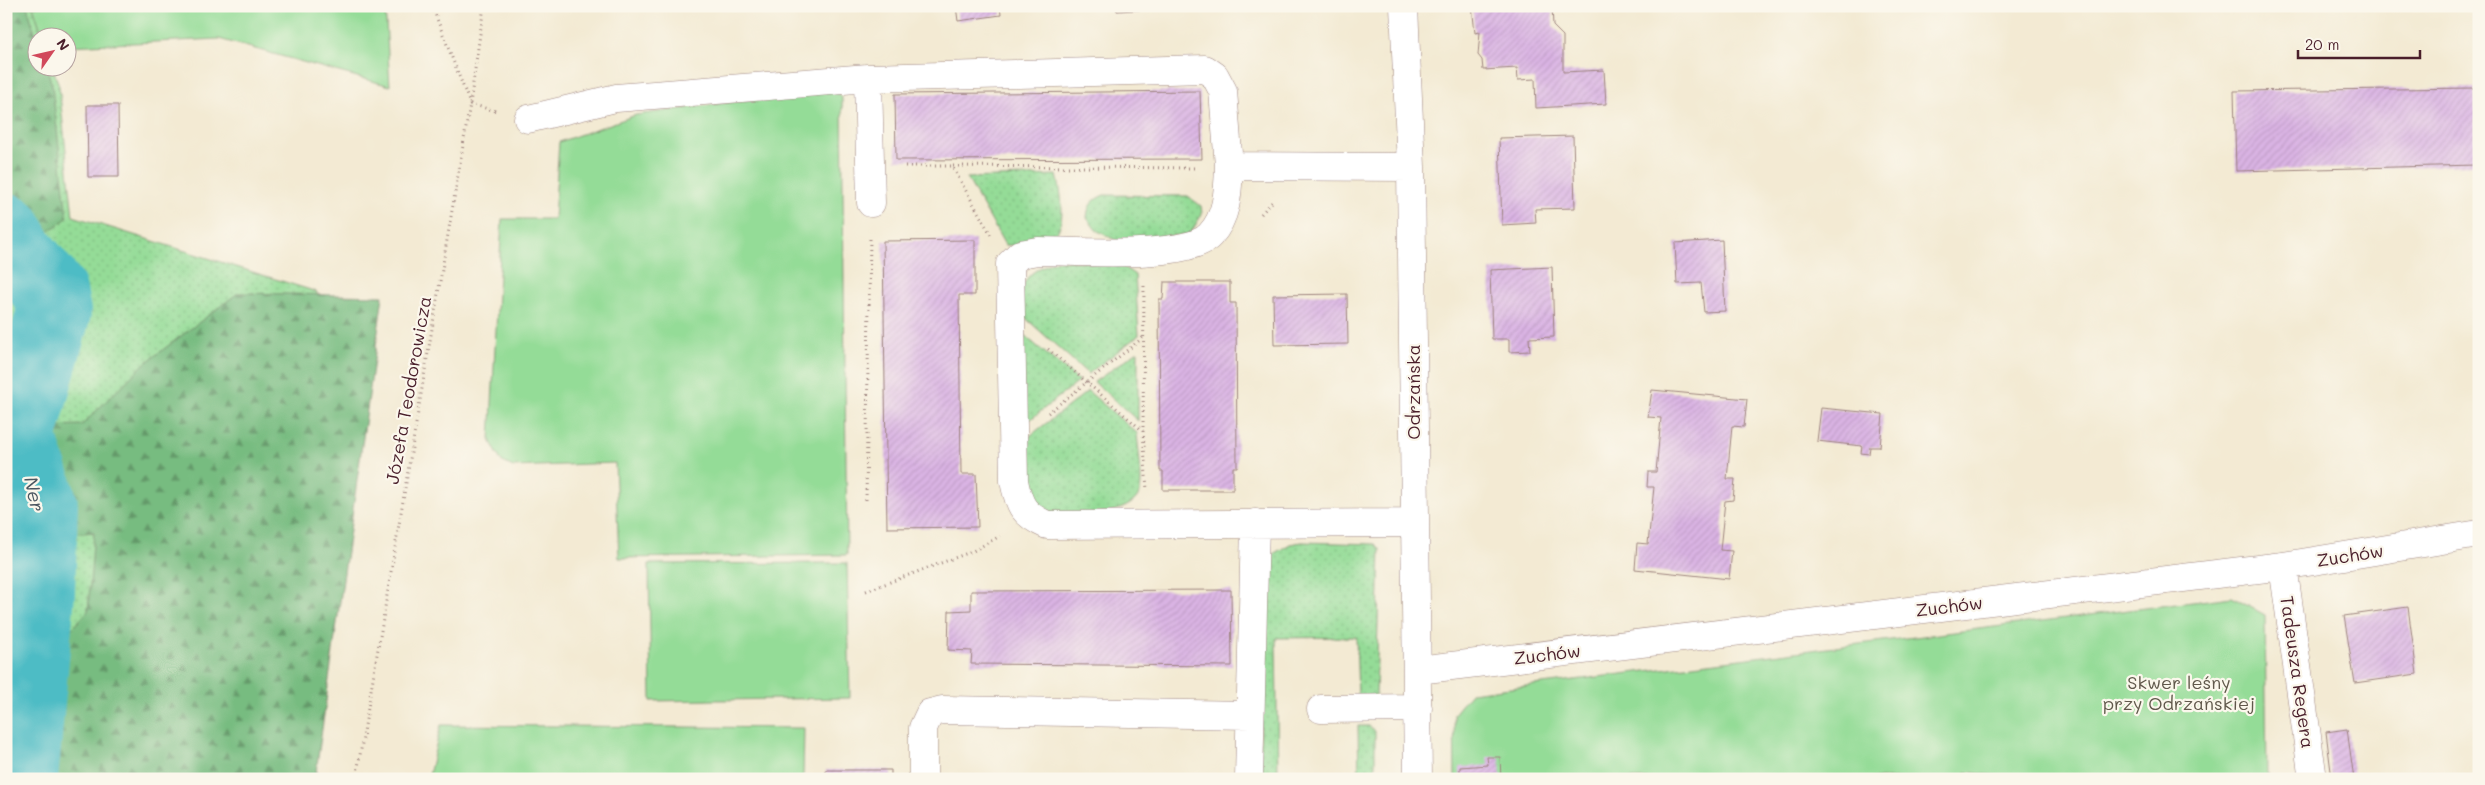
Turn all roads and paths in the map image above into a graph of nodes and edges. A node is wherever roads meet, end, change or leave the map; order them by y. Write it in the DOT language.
graph roads {
  1 [pos="432,6"];
  2 [pos="484,6"];
  3 [pos="1404,6"];
  4 [pos="868,78"];
  5 [pos="470,104"];
  6 [pos="528,119"];
  7 [pos="952,166"];
  8 [pos="1229,166"];
  9 [pos="1411,167"];
  10 [pos="1275,199"];
  11 [pos="871,203"];
  12 [pos="1256,220"];
  13 [pos="1144,250"];
  14 [pos="1011,317"];
  15 [pos="1145,335"];
  16 [pos="1087,382"];
  17 [pos="1143,431"];
  18 [pos="1013,440"];
  19 [pos="1147,497"];
  20 [pos="866,500"];
  21 [pos="1255,523"];
  22 [pos="1413,524"];
  23 [pos="2479,534"];
  24 [pos="2283,566"];
  25 [pos="1418,670"];
  26 [pos="1418,708"];
  27 [pos="1321,709"];
  28 [pos="1250,714"];
  29 [pos="356,779"];
  30 [pos="924,779"];
  31 [pos="1249,779"];
  32 [pos="1418,779"];
  33 [pos="2313,779"];
  1 -- 5 [label="path"];
  2 -- 5 [label="path, Józefa Teodorowicza"];
  3 -- 9 [label="street, Odrzańska"];
  4 -- 6 [label="street"];
  4 -- 8 [label="street"];
  4 -- 11 [label="street"];
  5 -- 29 [label="path, Józefa Teodorowicza"];
  7 -- 8 [label="path"];
  8 -- 9 [label="street"];
  8 -- 13 [label="street"];
  9 -- 22 [label="street, Odrzańska"];
  10 -- 12 [label="path"];
  11 -- 20 [label="path"];
  13 -- 14 [label="street"];
  13 -- 15 [label="path"];
  14 -- 16 [label="path"];
  14 -- 18 [label="street"];
  15 -- 16 [label="path"];
  15 -- 17 [label="path"];
  16 -- 17 [label="path"];
  16 -- 18 [label="path"];
  17 -- 19 [label="path"];
  18 -- 21 [label="street"];
  21 -- 22 [label="street"];
  21 -- 28 [label="street"];
  22 -- 25 [label="street, Odrzańska"];
  23 -- 24 [label="street, Zuchów"];
  24 -- 25 [label="street, Zuchów"];
  24 -- 33 [label="street, Tadeusza Regera"];
  25 -- 26 [label="street, Odrzańska"];
  26 -- 27 [label="street"];
  26 -- 32 [label="street, Odrzańska"];
  28 -- 30 [label="street"];
  28 -- 31 [label="street"];
}
